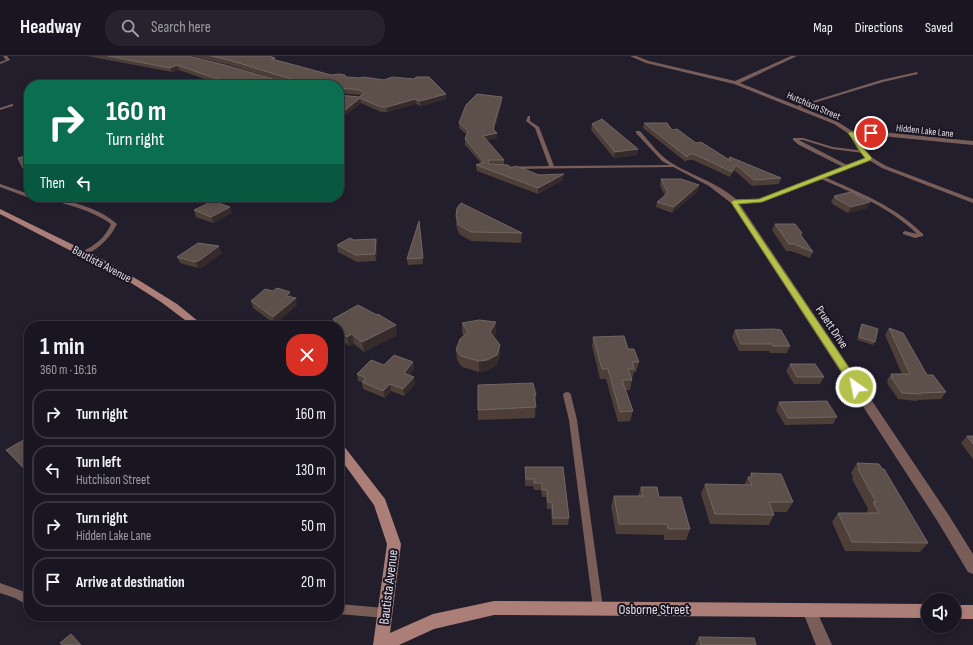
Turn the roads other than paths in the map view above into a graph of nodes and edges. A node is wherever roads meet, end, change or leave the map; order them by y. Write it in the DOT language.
graph roads {
  1 [pos="5,56"];
  2 [pos="632,56"];
  3 [pos="795,56"];
  4 [pos="0,63"];
  5 [pos="917,73"];
  6 [pos="736,83"];
  7 [pos="12,105"];
  8 [pos="796,107"];
  9 [pos="0,109"];
  10 [pos="528,117"];
  11 [pos="638,132"];
  12 [pos="851,133"];
  13 [pos="973,143"];
  14 [pos="863,152"];
  15 [pos="869,158"];
  16 [pos="674,166"];
  17 [pos="552,167"];
  18 [pos="847,167"];
  19 [pos="498,168"];
  20 [pos="822,177"];
  21 [pos="0,185"];
  22 [pos="24,194"];
  23 [pos="973,201"];
  24 [pos="63,202"];
  25 [pos="734,202"];
  26 [pos="0,211"];
  27 [pos="905,233"];
  28 [pos="84,253"];
  29 [pos="193,321"];
  30 [pos="567,395"];
  31 [pos="344,455"];
  32 [pos="973,567"];
  33 [pos="0,588"];
  34 [pos="24,598"];
  35 [pos="598,608"];
  36 [pos="344,609"];
  37 [pos="810,610"];
  38 [pos="921,611"];
  39 [pos="961,612"];
  40 [pos="973,612"];
  41 [pos="385,613"];
  42 [pos="381,645"];
  43 [pos="387,645"];
  44 [pos="824,645"];
  1 -- 4 [label="lane"];
  2 -- 6 [label="street, Hutchison Street"];
  3 -- 6 [label="street"];
  5 -- 8 [label="lane"];
  6 -- 8 [label="street, Hutchison Street"];
  7 -- 9 [label="lane"];
  8 -- 12 [label="street, Hutchison Street"];
  10 -- 17 [label="lane"];
  11 -- 16 [label="street, Pruett Drive"];
  12 -- 13 [label="street, Hidden Lake Lane"];
  12 -- 14 [label="street, Hutchison Street"];
  14 -- 15 [label="street, Hutchison Street"];
  14 -- 18 [label="lane"];
  15 -- 18 [label="lane"];
  15 -- 23 [label="street, Hutchison Street"];
  16 -- 17 [label="lane"];
  16 -- 25 [label="street, Pruett Drive"];
  17 -- 19 [label="lane"];
  18 -- 20 [label="lane"];
  20 -- 25 [label="lane"];
  20 -- 27 [label="lane"];
  21 -- 22 [label="lane"];
  24 -- 28 [label="lane"];
  25 -- 32 [label="street, Pruett Drive"];
  26 -- 28 [label="street, Bautista Avenue"];
  28 -- 29 [label="street, Bautista Avenue"];
  30 -- 35 [label="lane"];
  31 -- 41 [label="street, Bautista Avenue"];
  33 -- 34 [label="lane"];
  35 -- 37 [label="street, Osborne Street"];
  35 -- 43 [label="street, Osborne Street"];
  36 -- 41 [label="lane"];
  37 -- 38 [label="street, Osborne Street"];
  37 -- 44 [label="street"];
  39 -- 40 [label="street"];
  41 -- 42 [label="street, Bautista Avenue"];
}
